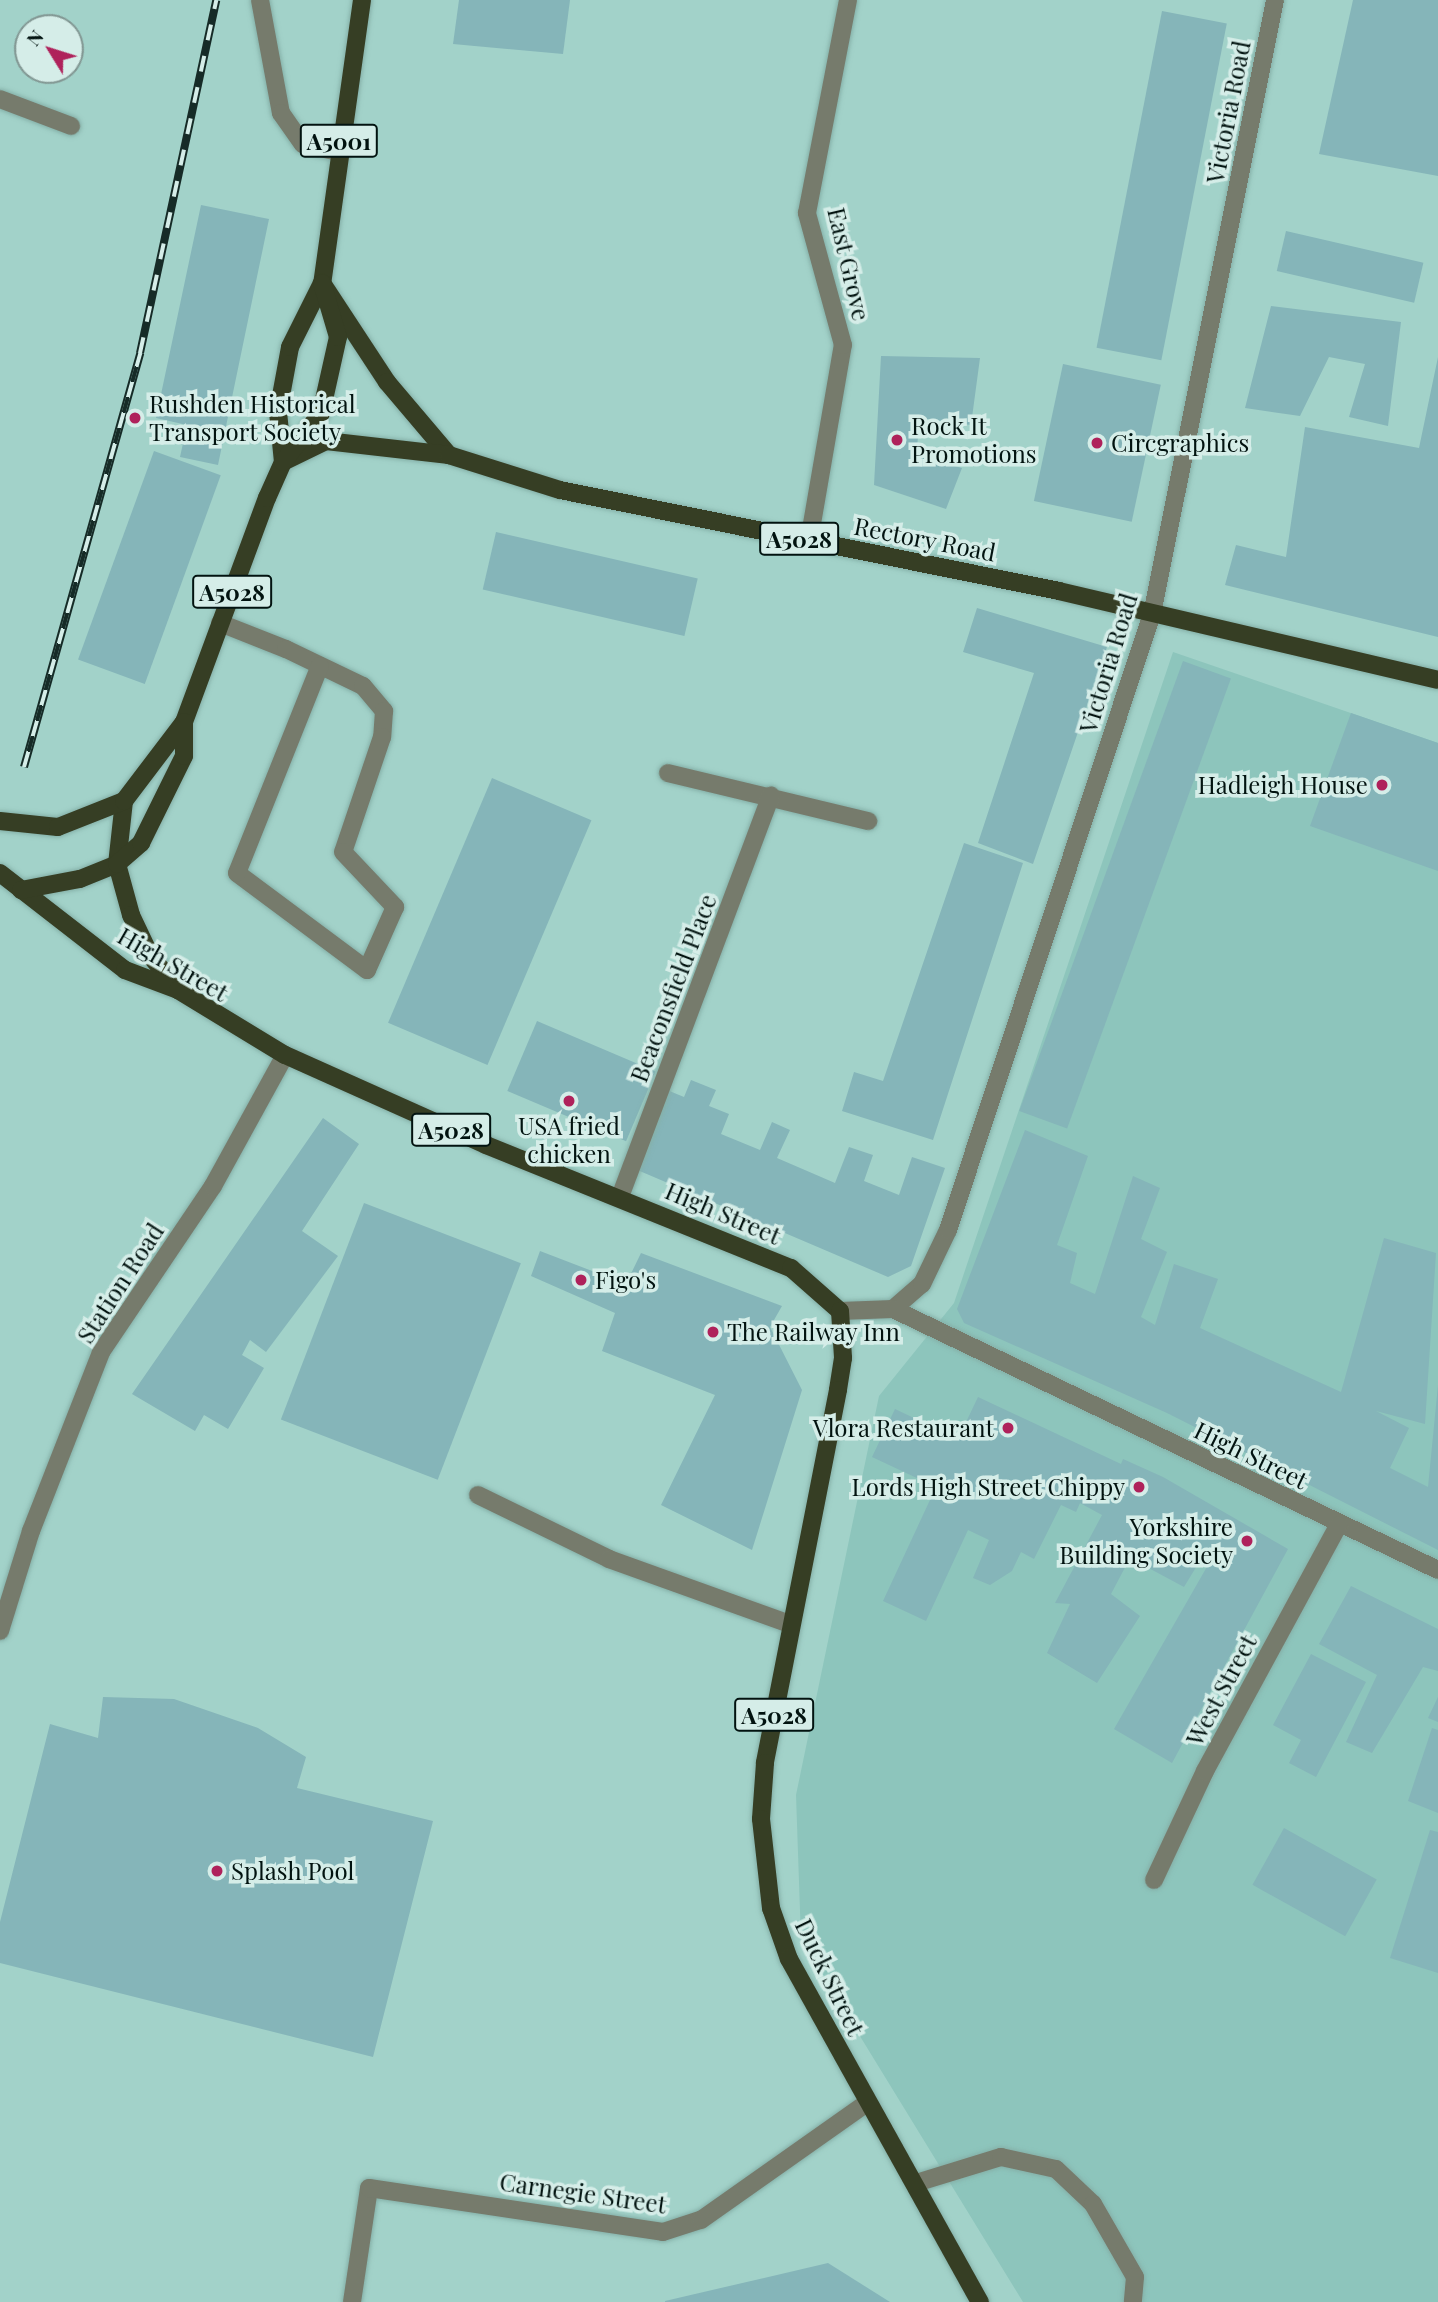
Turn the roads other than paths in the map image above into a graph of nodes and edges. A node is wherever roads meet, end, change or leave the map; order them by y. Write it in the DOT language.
graph roads {
  1 [pos="260,0"];
  2 [pos="362,0"];
  3 [pos="848,0"];
  4 [pos="1275,0"];
  5 [pos="0,99"];
  6 [pos="71,126"];
  7 [pos="338,152"];
  8 [pos="322,283"];
  9 [pos="449,455"];
  10 [pos="283,462"];
  11 [pos="809,541"];
  12 [pos="1152,614"];
  13 [pos="220,623"];
  14 [pos="320,666"];
  15 [pos="1438,680"];
  16 [pos="184,722"];
  17 [pos="667,773"];
  18 [pos="771,795"];
  19 [pos="124,801"];
  20 [pos="0,821"];
  21 [pos="868,821"];
  22 [pos="117,864"];
  23 [pos="0,873"];
  24 [pos="21,890"];
  25 [pos="178,990"];
  26 [pos="285,1055"];
  27 [pos="620,1197"];
  28 [pos="893,1309"];
  29 [pos="840,1311"];
  30 [pos="478,1495"];
  31 [pos="1338,1526"];
  32 [pos="1438,1570"];
  33 [pos="790,1624"];
  34 [pos="0,1631"];
  35 [pos="1154,1880"];
  36 [pos="868,2102"];
  37 [pos="916,2183"];
  38 [pos="352,2302"];
  39 [pos="980,2302"];
  40 [pos="1133,2302"];
  1 -- 7 [label="street"];
  2 -- 7 [label="main road, A5001"];
  3 -- 11 [label="street, East Grove"];
  4 -- 12 [label="street, Victoria Road"];
  5 -- 6 [label="street"];
  7 -- 8 [label="main road, A5001"];
  8 -- 9 [label="main road"];
  8 -- 10 [label="main road, A5001"];
  8 -- 10 [label="main road, A5001"];
  9 -- 10 [label="main road, Rectory Road / A5028"];
  9 -- 11 [label="main road, Rectory Road / A5028"];
  10 -- 13 [label="main road, A5028"];
  11 -- 12 [label="main road, Rectory Road / A5028"];
  12 -- 15 [label="main road, Rectory Road / A5028"];
  12 -- 28 [label="street, Victoria Road"];
  13 -- 14 [label="street"];
  13 -- 16 [label="main road, A5028"];
  14 -- 14 [label="street"];
  16 -- 19 [label="main road, A5028"];
  16 -- 22 [label="main road, A5028"];
  17 -- 18 [label="street"];
  18 -- 21 [label="street"];
  18 -- 27 [label="street, Beaconsfield Place"];
  19 -- 20 [label="main road"];
  19 -- 22 [label="main road, A5028"];
  22 -- 24 [label="main road, A5028"];
  22 -- 25 [label="main road, A5028"];
  23 -- 24 [label="main road, High Street / A5028"];
  24 -- 25 [label="main road, High Street / A5028"];
  25 -- 26 [label="main road, High Street / A5028"];
  26 -- 27 [label="main road, High Street / A5028"];
  26 -- 34 [label="street, Station Road"];
  27 -- 29 [label="main road, High Street / A5028"];
  28 -- 29 [label="street, High Street"];
  28 -- 31 [label="street, High Street"];
  29 -- 33 [label="main road, Duck Street / A5028"];
  30 -- 33 [label="street"];
  31 -- 32 [label="street, High Street"];
  31 -- 35 [label="street, West Street"];
  33 -- 36 [label="main road, Duck Street / A5028"];
  36 -- 37 [label="main road, Duck Street / A5028"];
  36 -- 38 [label="street, Carnegie Street"];
  37 -- 39 [label="main road, Duck Street / A5028"];
  37 -- 40 [label="street"];
}
